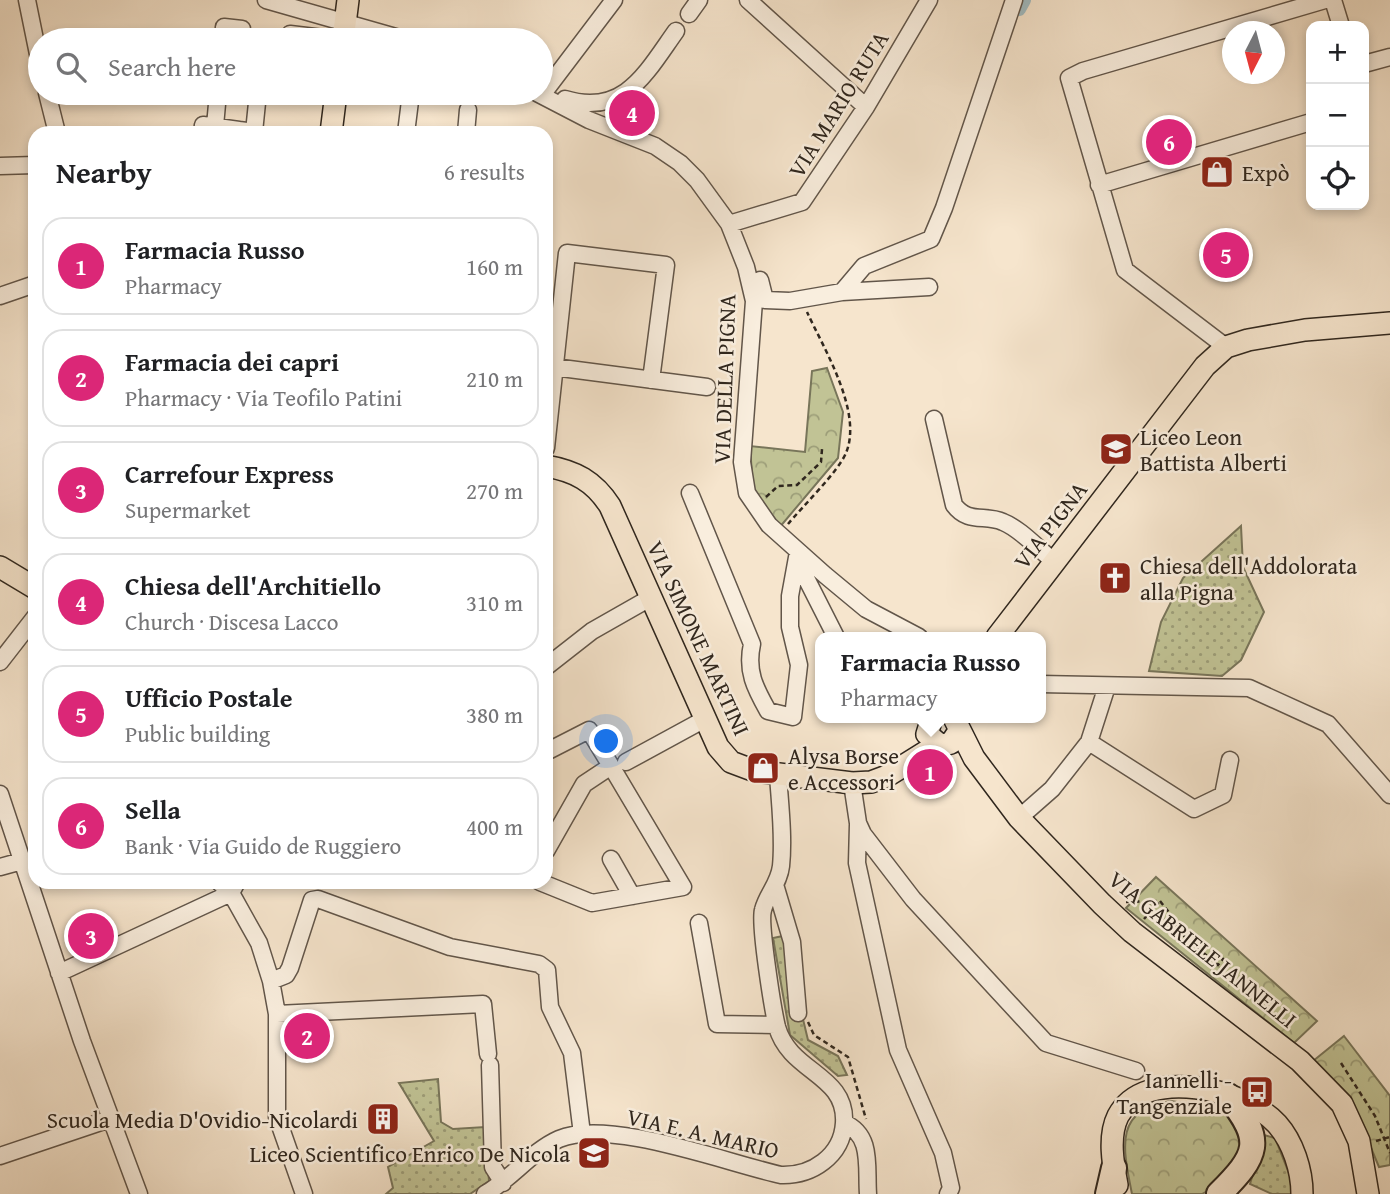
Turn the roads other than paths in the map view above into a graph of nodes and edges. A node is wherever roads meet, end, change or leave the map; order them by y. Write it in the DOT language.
graph roads {
  1 [pos="27,0"];
  2 [pos="266,0"];
  3 [pos="614,0"];
  4 [pos="748,0"];
  5 [pos="929,0"];
  6 [pos="1014,0"];
  7 [pos="1325,0"];
  8 [pos="1333,0"];
  9 [pos="1339,21"];
  10 [pos="344,25"];
  11 [pos="33,28"];
  12 [pos="326,28"];
  13 [pos="676,31"];
  14 [pos="1390,57"];
  15 [pos="1369,63"];
  16 [pos="553,82"];
  17 [pos="553,97"];
  18 [pos="553,100"];
  19 [pos="50,105"];
  20 [pos="215,105"];
  21 [pos="256,105"];
  22 [pos="334,105"];
  23 [pos="410,105"];
  24 [pos="866,107"];
  25 [pos="468,110"];
  26 [pos="1306,123"];
  27 [pos="55,126"];
  28 [pos="210,126"];
  29 [pos="254,126"];
  30 [pos="332,126"];
  31 [pos="407,126"];
  32 [pos="467,126"];
  33 [pos="28,165"];
  34 [pos="0,166"];
  35 [pos="1099,185"];
  36 [pos="735,223"];
  37 [pos="28,286"];
  38 [pos="929,287"];
  39 [pos="842,292"];
  40 [pos="0,296"];
  41 [pos="1390,323"];
  42 [pos="553,346"];
  43 [pos="1226,346"];
  44 [pos="553,367"];
  45 [pos="651,380"];
  46 [pos="707,387"];
  47 [pos="934,419"];
  48 [pos="553,467"];
  49 [pos="690,494"];
  50 [pos="798,552"];
  51 [pos="1055,562"];
  52 [pos="0,567"];
  53 [pos="28,584"];
  54 [pos="650,598"];
  55 [pos="28,626"];
  56 [pos="833,632"];
  57 [pos="910,632"];
  58 [pos="1001,632"];
  59 [pos="0,662"];
  60 [pos="553,662"];
  61 [pos="1046,684"];
  62 [pos="1108,686"];
  63 [pos="705,719"];
  64 [pos="940,728"];
  65 [pos="1089,742"];
  66 [pos="553,748"];
  67 [pos="1230,760"];
  68 [pos="618,764"];
  69 [pos="778,775"];
  70 [pos="852,783"];
  71 [pos="0,794"];
  72 [pos="1390,795"];
  73 [pos="1019,818"];
  74 [pos="858,822"];
  75 [pos="553,839"];
  76 [pos="611,859"];
  77 [pos="22,861"];
  78 [pos="0,867"];
  79 [pos="28,879"];
  80 [pos="553,887"];
  81 [pos="776,888"];
  82 [pos="31,889"];
  83 [pos="223,889"];
  84 [pos="231,889"];
  85 [pos="632,896"];
  86 [pos="699,923"];
  87 [pos="59,973"];
  88 [pos="271,981"];
  89 [pos="803,1013"];
  90 [pos="277,1014"];
  91 [pos="776,1025"];
  92 [pos="1136,1071"];
  93 [pos="1228,1096"];
  94 [pos="110,1119"];
  95 [pos="844,1123"];
  96 [pos="582,1134"];
  97 [pos="0,1156"];
  98 [pos="1114,1168"];
  99 [pos="503,1183"];
  100 [pos="297,1192"];
  101 [pos="139,1194"];
  102 [pos="485,1194"];
  103 [pos="868,1194"];
  104 [pos="948,1194"];
  105 [pos="1108,1194"];
  106 [pos="1119,1194"];
  107 [pos="1219,1194"];
  108 [pos="1302,1194"];
  109 [pos="1368,1194"];
  1 -- 11 [label="street"];
  2 -- 10 [label="street"];
  3 -- 16 [label="street"];
  4 -- 24 [label="street"];
  5 -- 24 [label="street, VIA MARIO RUTA"];
  6 -- 39 [label="street"];
  7 -- 35 [label="street"];
  8 -- 9 [label="street"];
  10 -- 12 [label="street"];
  13 -- 17 [label="street"];
  14 -- 15 [label="street"];
  18 -- 36 [label="street"];
  19 -- 27 [label="street"];
  20 -- 28 [label="street"];
  21 -- 29 [label="street"];
  22 -- 30 [label="main road"];
  23 -- 31 [label="street"];
  24 -- 36 [label="street, VIA MARIO RUTA"];
  25 -- 32 [label="street"];
  26 -- 35 [label="street"];
  33 -- 34 [label="street"];
  35 -- 43 [label="street"];
  36 -- 39 [label="street"];
  36 -- 50 [label="street, VIA DELLA PIGNA"];
  37 -- 40 [label="street"];
  38 -- 39 [label="street"];
  41 -- 43 [label="main road"];
  42 -- 45 [label="street"];
  43 -- 51 [label="main road, VIA PIGNA"];
  44 -- 45 [label="street"];
  45 -- 46 [label="street"];
  47 -- 51 [label="street"];
  48 -- 54 [label="main road, VIA SIMONE MARTINI"];
  49 -- 50 [label="street"];
  50 -- 56 [label="street, VIA DELLA PIGNA"];
  50 -- 57 [label="street"];
  51 -- 58 [label="main road, VIA PIGNA"];
  52 -- 53 [label="main road"];
  54 -- 60 [label="street"];
  54 -- 63 [label="main road, VIA SIMONE MARTINI"];
  55 -- 59 [label="street"];
  61 -- 62 [label="street"];
  62 -- 65 [label="street"];
  62 -- 72 [label="street"];
  63 -- 68 [label="street"];
  63 -- 69 [label="main road, VIA SIMONE MARTINI"];
  64 -- 70 [label="main road, VIA SIMONE MARTINI"];
  64 -- 73 [label="main road, VIA GABRIELE JANNELLI"];
  65 -- 67 [label="street"];
  65 -- 73 [label="street"];
  66 -- 68 [label="street"];
  68 -- 75 [label="street"];
  68 -- 85 [label="street"];
  69 -- 70 [label="main road, VIA SIMONE MARTINI"];
  69 -- 81 [label="street"];
  70 -- 74 [label="street"];
  71 -- 77 [label="street"];
  73 -- 109 [label="main road, VIA GABRIELE JANNELLI"];
  74 -- 92 [label="street"];
  74 -- 104 [label="street"];
  76 -- 85 [label="street"];
  77 -- 78 [label="street"];
  77 -- 79 [label="street"];
  80 -- 85 [label="street"];
  81 -- 89 [label="street"];
  81 -- 91 [label="street"];
  82 -- 87 [label="street"];
  83 -- 87 [label="street"];
  84 -- 88 [label="street"];
  86 -- 91 [label="street"];
  87 -- 94 [label="street"];
  88 -- 90 [label="street"];
  88 -- 96 [label="street"];
  90 -- 99 [label="street"];
  90 -- 100 [label="street"];
  91 -- 95 [label="street"];
  93 -- 98 [label="main road"];
  93 -- 107 [label="highway"];
  93 -- 108 [label="main road"];
  94 -- 97 [label="street"];
  94 -- 101 [label="street"];
  95 -- 96 [label="street, VIA E. A. MARIO"];
  95 -- 103 [label="street"];
  96 -- 99 [label="street, VIA E. A. MARIO"];
  98 -- 105 [label="highway"];
  98 -- 106 [label="main road"];
  99 -- 102 [label="street, VIA E. A. MARIO"];
}
